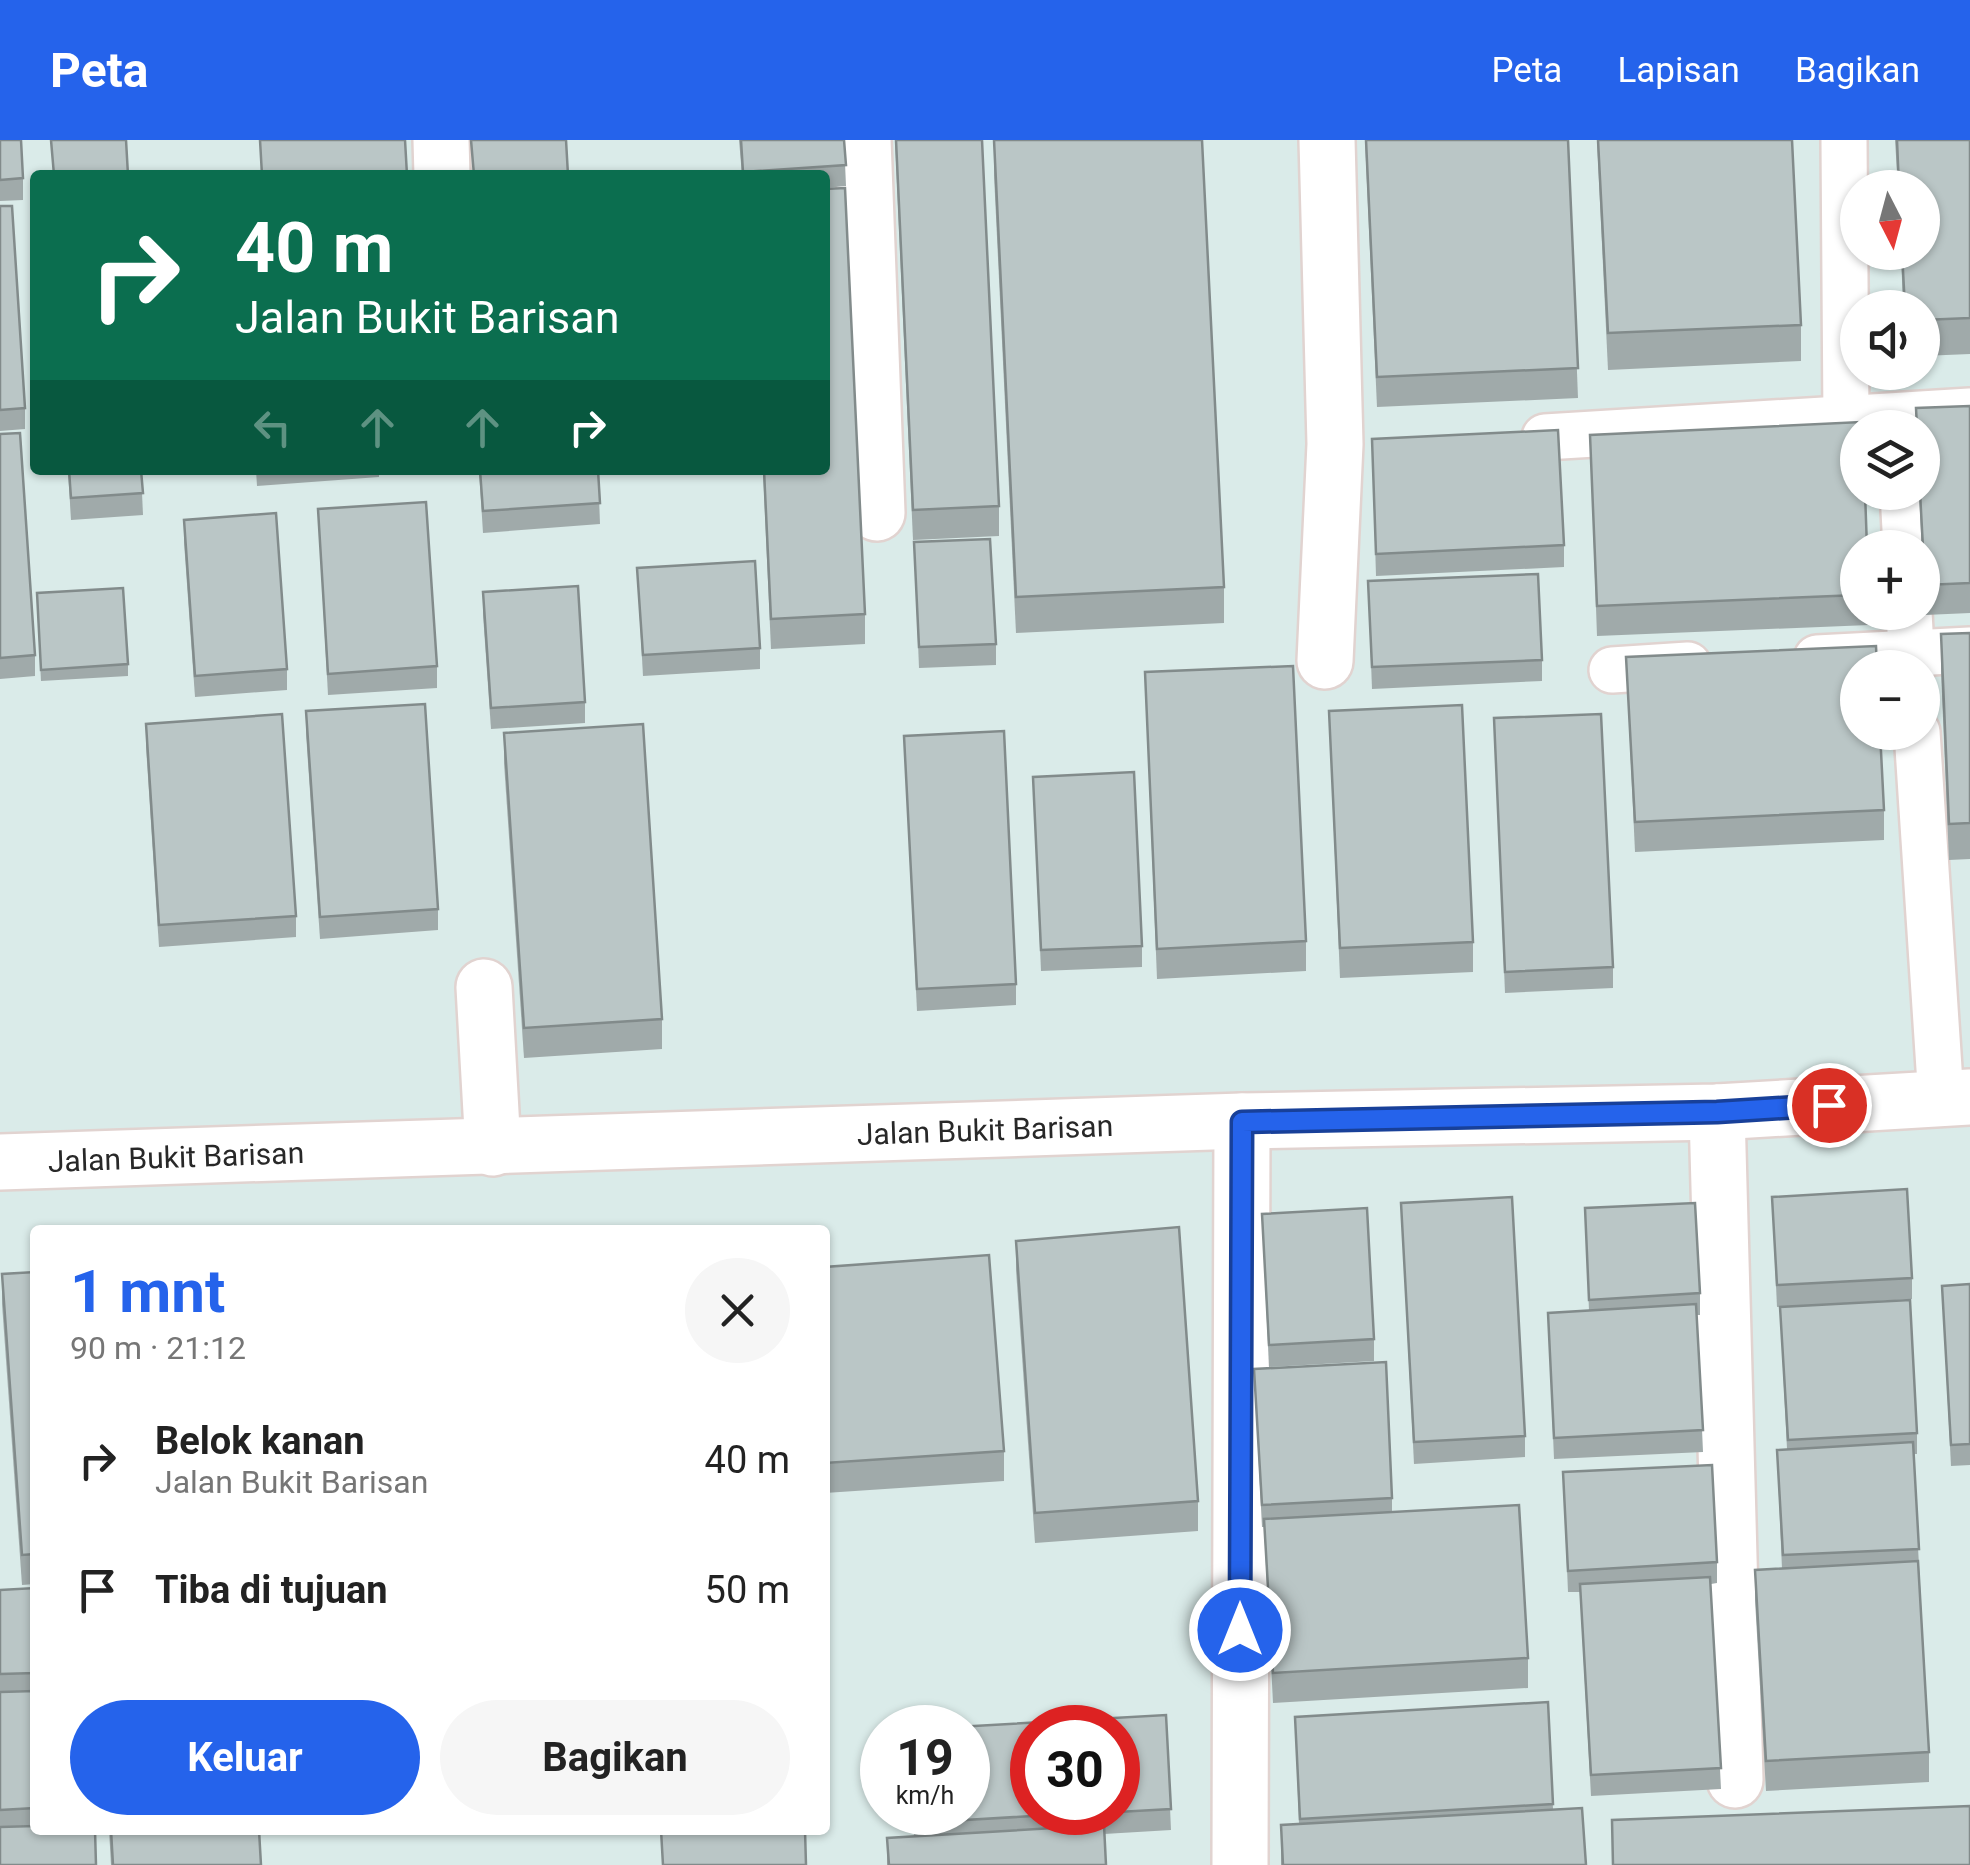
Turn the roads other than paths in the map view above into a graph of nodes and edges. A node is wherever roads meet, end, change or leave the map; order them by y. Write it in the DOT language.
graph roads {
  1 [pos="441,140"];
  2 [pos="863,140"];
  3 [pos="1326,140"];
  4 [pos="1844,140"];
  5 [pos="442,170"];
  6 [pos="1846,410"];
  7 [pos="1970,412"];
  8 [pos="1940,416"];
  9 [pos="1840,419"];
  10 [pos="1545,437"];
  11 [pos="878,513"];
  12 [pos="1911,644"];
  13 [pos="1970,650"];
  14 [pos="1780,660"];
  15 [pos="1324,661"];
  16 [pos="1724,664"];
  17 [pos="1612,670"];
  18 [pos="1919,750"];
  19 [pos="484,987"];
  20 [pos="1956,1098"];
  21 [pos="1717,1112"];
  22 [pos="1242,1122"];
  23 [pos="493,1148"];
  24 [pos="0,1162"];
  25 [pos="1735,1780"];
  26 [pos="1240,1865"];
  1 -- 5 [label="street"];
  2 -- 11 [label="street"];
  3 -- 15 [label="street"];
  4 -- 6 [label="lane"];
  7 -- 8 [label="lane"];
  9 -- 10 [label="lane"];
  12 -- 13 [label="lane"];
  12 -- 14 [label="lane"];
  16 -- 17 [label="lane"];
  18 -- 20 [label="lane"];
  19 -- 23 [label="street"];
  20 -- 21 [label="street, Jalan Bukit Barisan"];
  21 -- 22 [label="street, Jalan Bukit Barisan"];
  21 -- 25 [label="street"];
  22 -- 23 [label="street, Jalan Bukit Barisan"];
  22 -- 26 [label="street"];
  23 -- 24 [label="street, Jalan Bukit Barisan"];
}
